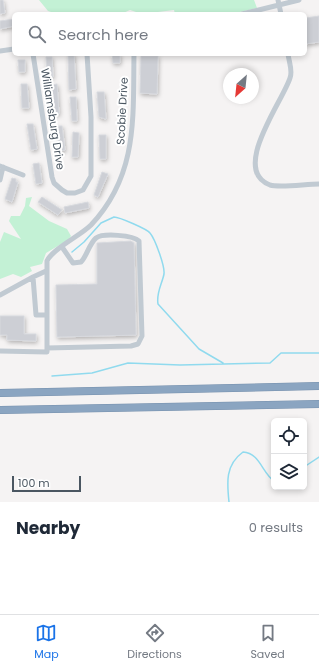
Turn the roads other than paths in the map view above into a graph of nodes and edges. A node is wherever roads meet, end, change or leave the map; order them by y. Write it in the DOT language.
graph roads {
  1 [pos="299,0"];
  2 [pos="278,2"];
  3 [pos="248,12"];
  4 [pos="280,12"];
  5 [pos="12,49"];
  6 [pos="0,51"];
  7 [pos="33,56"];
  8 [pos="86,56"];
  9 [pos="134,56"];
  10 [pos="288,56"];
  11 [pos="2,166"];
  12 [pos="23,175"];
  13 [pos="0,180"];
  14 [pos="319,184"];
  15 [pos="62,247"];
  16 [pos="46,271"];
  17 [pos="33,277"];
  18 [pos="0,295"];
  19 [pos="46,315"];
  20 [pos="47,350"];
  21 [pos="0,351"];
  22 [pos="319,386"];
  23 [pos="0,393"];
  24 [pos="319,404"];
  25 [pos="0,410"];
  1 -- 2 [label="street"];
  2 -- 3 [label="street"];
  2 -- 4 [label="street"];
  5 -- 6 [label="street"];
  7 -- 8 [label="street, Williamsburg Drive"];
  9 -- 15 [label="street, Scobie Drive"];
  10 -- 14 [label="street"];
  11 -- 12 [label="street"];
  11 -- 13 [label="street"];
  15 -- 16 [label="street, Scobie Drive"];
  15 -- 20 [label="street"];
  16 -- 17 [label="street"];
  16 -- 19 [label="street, Scobie Drive"];
  17 -- 18 [label="street"];
  17 -- 19 [label="street"];
  19 -- 20 [label="street, Scobie Drive"];
  20 -- 21 [label="street"];
  22 -- 23 [label="highway"];
  24 -- 25 [label="highway"];
}
